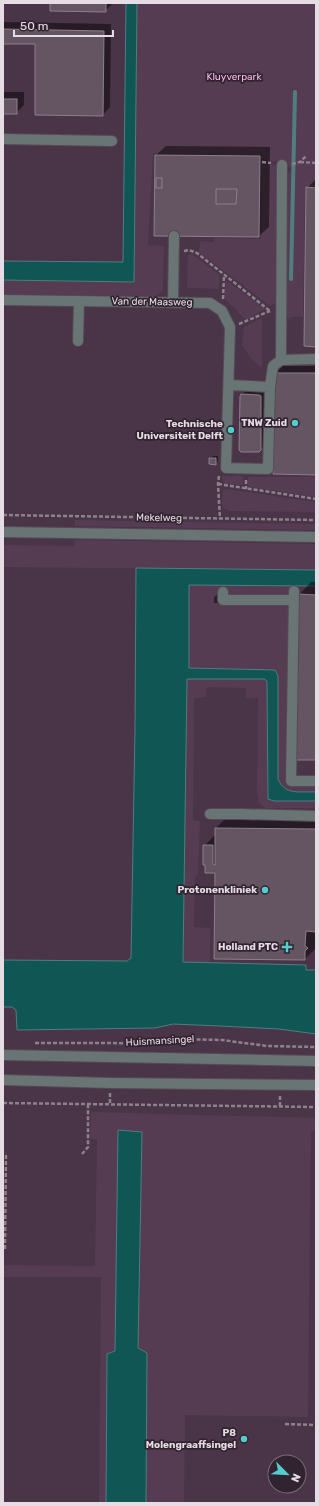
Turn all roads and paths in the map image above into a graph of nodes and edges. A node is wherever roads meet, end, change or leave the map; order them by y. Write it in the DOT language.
graph roads {
  1 [pos="3,139"];
  2 [pos="112,141"];
  3 [pos="306,156"];
  4 [pos="316,163"];
  5 [pos="282,165"];
  6 [pos="174,236"];
  7 [pos="174,254"];
  8 [pos="224,275"];
  9 [pos="3,300"];
  10 [pos="79,301"];
  11 [pos="173,302"];
  12 [pos="222,311"];
  13 [pos="270,311"];
  14 [pos="282,319"];
  15 [pos="230,327"];
  16 [pos="78,341"];
  17 [pos="316,359"];
  18 [pos="281,360"];
  19 [pos="229,386"];
  20 [pos="270,386"];
  21 [pos="226,468"];
  22 [pos="218,484"];
  23 [pos="316,499"];
  24 [pos="3,515"];
  25 [pos="220,519"];
  26 [pos="316,520"];
  27 [pos="3,532"];
  28 [pos="316,537"];
  29 [pos="223,592"];
  30 [pos="316,781"];
  31 [pos="210,814"];
  32 [pos="316,816"];
  33 [pos="34,1043"];
  34 [pos="316,1047"];
  35 [pos="3,1055"];
  36 [pos="316,1061"];
  37 [pos="3,1080"];
  38 [pos="316,1085"];
  39 [pos="3,1103"];
  40 [pos="88,1103"];
  41 [pos="316,1106"];
  42 [pos="6,1153"];
  43 [pos="82,1154"];
  44 [pos="5,1249"];
  45 [pos="285,1424"];
  46 [pos="316,1425"];
  1 -- 2 [label="street"];
  3 -- 4 [label="path"];
  5 -- 14 [label="street"];
  6 -- 7 [label="street"];
  7 -- 8 [label="path"];
  7 -- 11 [label="street"];
  8 -- 12 [label="path"];
  8 -- 13 [label="path"];
  9 -- 10 [label="street, Van der Maasweg"];
  10 -- 11 [label="street, Van der Maasweg"];
  10 -- 16 [label="street"];
  11 -- 12 [label="street, Van der Maasweg"];
  12 -- 15 [label="street"];
  13 -- 14 [label="path"];
  13 -- 15 [label="path"];
  14 -- 18 [label="street"];
  15 -- 19 [label="street"];
  17 -- 18 [label="street"];
  18 -- 20 [label="street"];
  19 -- 20 [label="street"];
  19 -- 21 [label="street"];
  20 -- 21 [label="street"];
  21 -- 22 [label="path"];
  22 -- 23 [label="path"];
  22 -- 25 [label="path"];
  24 -- 25 [label="path, Mekelweg"];
  25 -- 26 [label="path, Mekelweg"];
  27 -- 28 [label="street, Mekelweg"];
  29 -- 30 [label="street"];
  31 -- 32 [label="street"];
  33 -- 34 [label="path, Huismansingel"];
  35 -- 36 [label="street, Huismansingel"];
  37 -- 38 [label="street"];
  39 -- 40 [label="path"];
  40 -- 41 [label="path"];
  40 -- 43 [label="path"];
  42 -- 44 [label="path"];
  45 -- 46 [label="path"];
}
